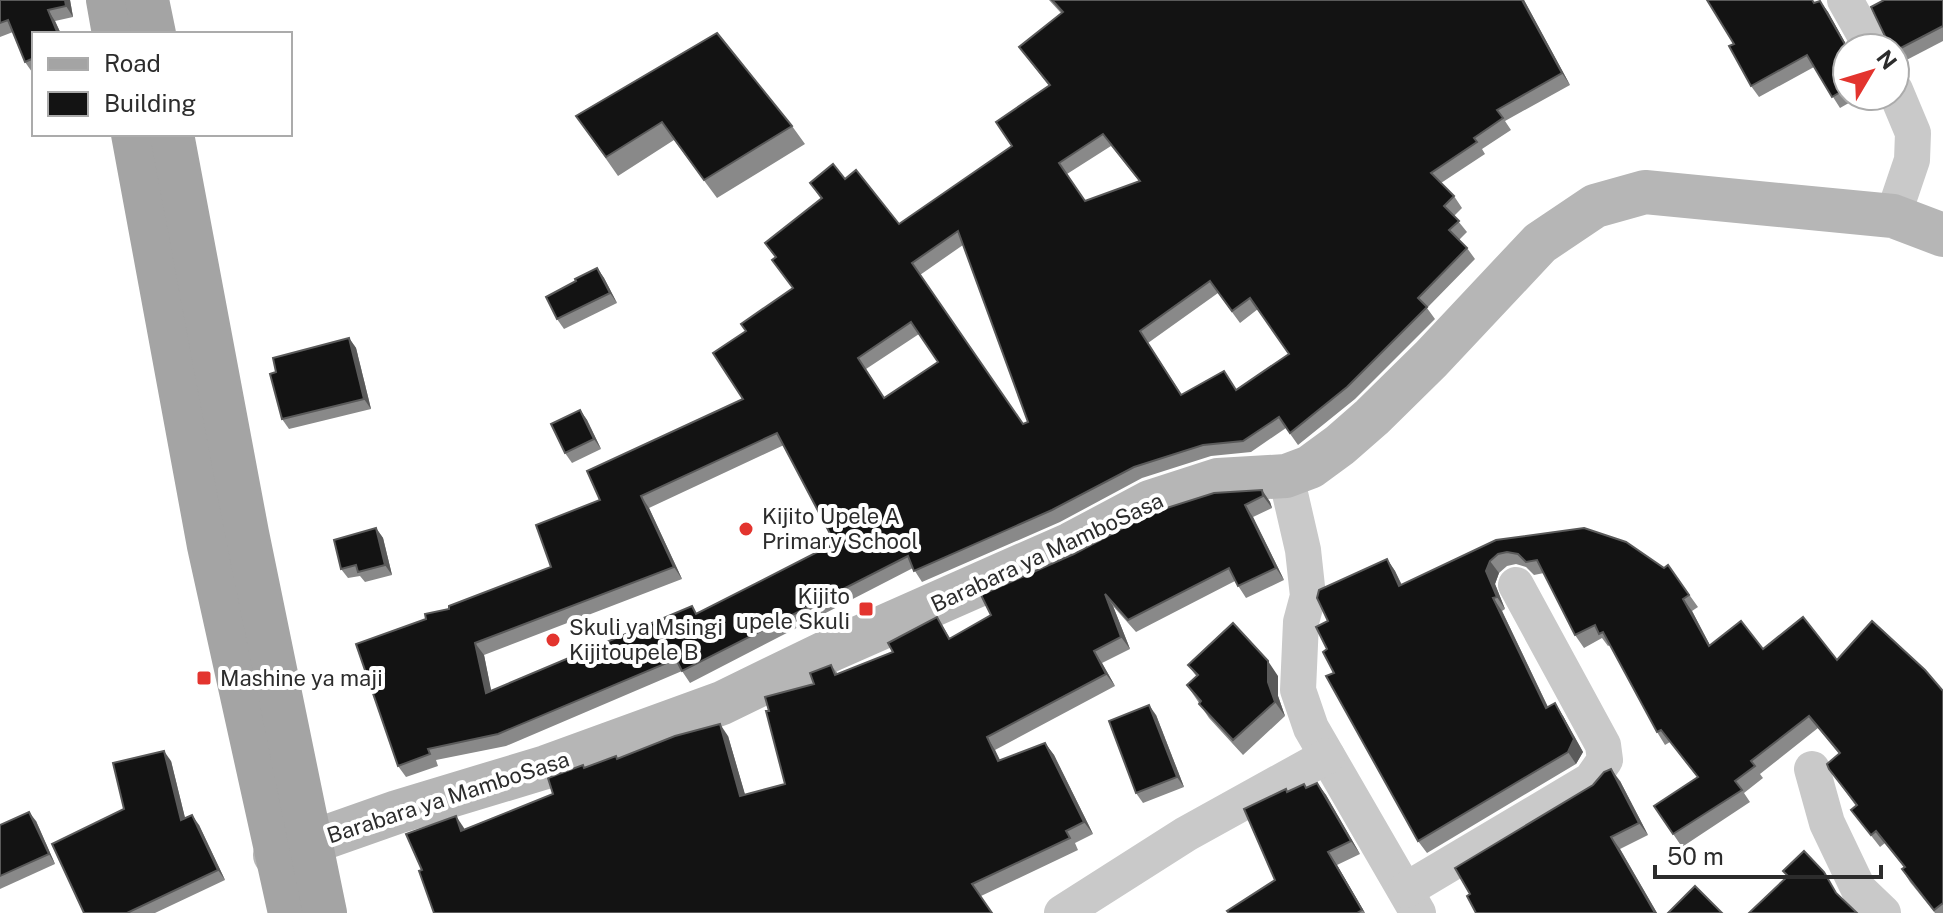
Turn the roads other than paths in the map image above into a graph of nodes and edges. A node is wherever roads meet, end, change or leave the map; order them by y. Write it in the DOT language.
graph roads {
  1 [pos="108,0"];
  2 [pos="147,0"];
  3 [pos="1845,0"];
  4 [pos="114,32"];
  5 [pos="154,32"];
  6 [pos="1863,32"];
  7 [pos="1904,112"];
  8 [pos="133,136"];
  9 [pos="172,136"];
  10 [pos="1893,216"];
  11 [pos="1943,235"];
  12 [pos="1286,476"];
  13 [pos="1516,585"];
  14 [pos="1327,756"];
  15 [pos="1812,769"];
  16 [pos="292,848"];
  17 [pos="1412,901"];
  18 [pos="290,913"];
  19 [pos="325,913"];
  20 [pos="1062,913"];
  21 [pos="1883,913"];
  1 -- 4 [label="main road"];
  2 -- 5 [label="main road"];
  3 -- 6 [label="street"];
  7 -- 10 [label="street"];
  8 -- 16 [label="main road"];
  9 -- 16 [label="main road"];
  10 -- 11 [label="street, Barabara ya MamboSasa"];
  10 -- 12 [label="street, Barabara ya MamboSasa"];
  12 -- 14 [label="street"];
  12 -- 16 [label="street, Barabara ya MamboSasa"];
  13 -- 17 [label="street"];
  14 -- 17 [label="street"];
  14 -- 20 [label="street"];
  15 -- 21 [label="street"];
  16 -- 18 [label="main road"];
  16 -- 19 [label="main road"];
}
